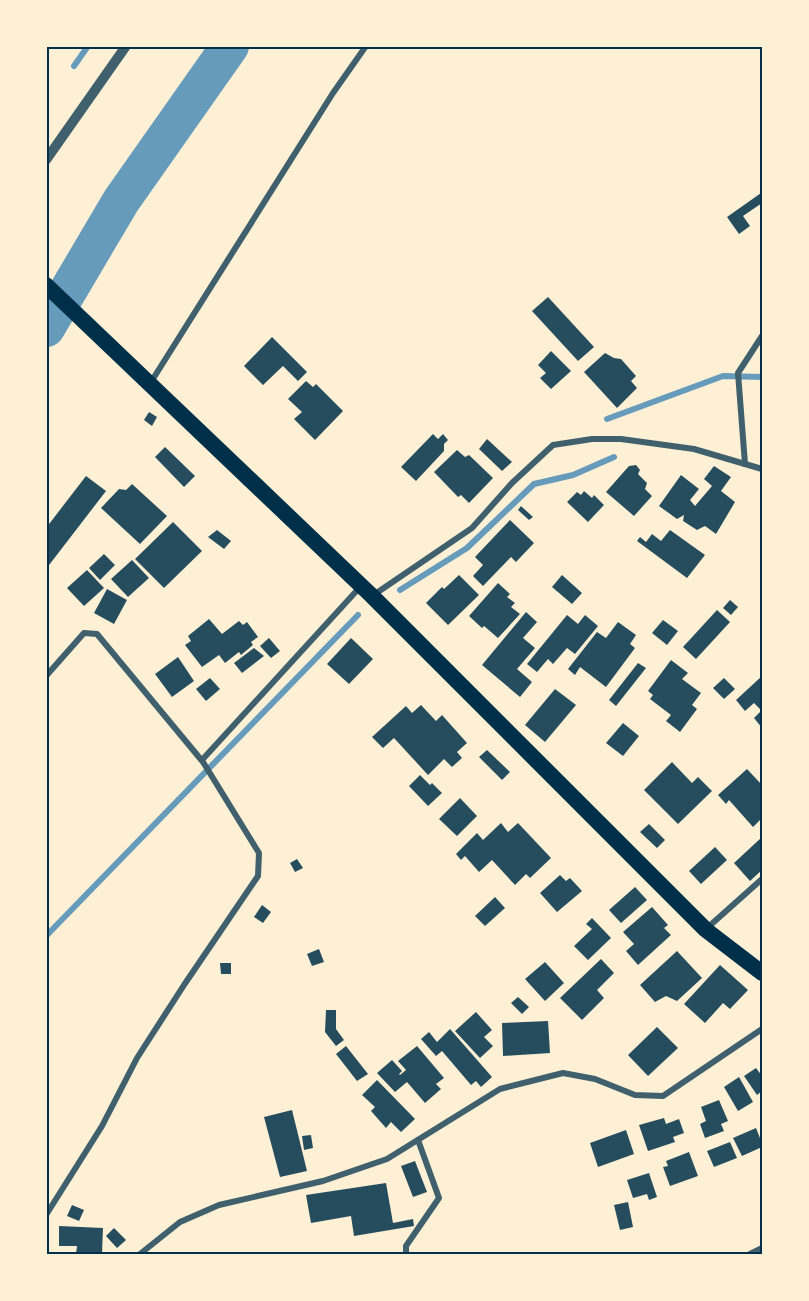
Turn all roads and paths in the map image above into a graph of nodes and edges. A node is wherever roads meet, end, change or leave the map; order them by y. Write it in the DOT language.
graph roads {
  1 [pos="126,46"];
  2 [pos="366,46"];
  3 [pos="46,160"];
  4 [pos="46,285"];
  5 [pos="762,336"];
  6 [pos="149,384"];
  7 [pos="746,464"];
  8 [pos="762,469"];
  9 [pos="366,591"];
  10 [pos="46,676"];
  11 [pos="202,761"];
  12 [pos="762,879"];
  13 [pos="706,930"];
  14 [pos="762,973"];
  15 [pos="762,1029"];
  16 [pos="418,1140"];
  17 [pos="46,1215"];
  18 [pos="762,1248"];
  19 [pos="140,1254"];
  20 [pos="406,1254"];
  21 [pos="750,1254"];
  1 -- 3 [label="street"];
  2 -- 6 [label="street"];
  4 -- 6 [label="highway"];
  5 -- 7 [label="street"];
  6 -- 9 [label="highway"];
  7 -- 8 [label="street"];
  7 -- 9 [label="street"];
  9 -- 11 [label="street"];
  9 -- 13 [label="highway"];
  10 -- 11 [label="street"];
  11 -- 17 [label="street"];
  12 -- 13 [label="street"];
  13 -- 14 [label="highway"];
  15 -- 16 [label="street"];
  16 -- 19 [label="street"];
  16 -- 20 [label="street"];
  18 -- 21 [label="street"];
}
